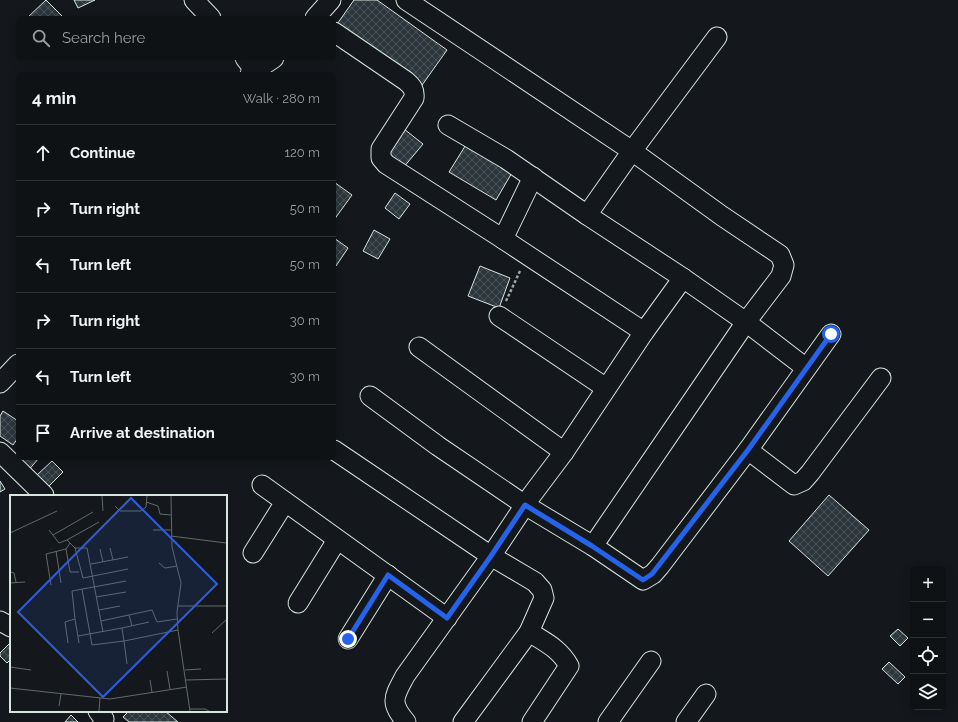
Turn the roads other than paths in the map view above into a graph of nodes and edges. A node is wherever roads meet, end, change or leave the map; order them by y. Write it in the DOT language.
graph roads {
  1 [pos="194,0"];
  2 [pos="331,0"];
  3 [pos="406,0"];
  4 [pos="208,16"];
  5 [pos="317,16"];
  6 [pos="336,33"];
  7 [pos="717,37"];
  8 [pos="269,60"];
  9 [pos="250,68"];
  10 [pos="448,125"];
  11 [pos="632,151"];
  12 [pos="533,177"];
  13 [pos="587,215"];
  14 [pos="503,239"];
  15 [pos="683,278"];
  16 [pos="499,316"];
  17 [pos="746,322"];
  18 [pos="644,332"];
  19 [pos="831,334"];
  20 [pos="419,347"];
  21 [pos="16,366"];
  22 [pos="806,368"];
  23 [pos="881,378"];
  24 [pos="0,383"];
  25 [pos="606,388"];
  26 [pos="370,396"];
  27 [pos="748,450"];
  28 [pos="336,451"];
  29 [pos="0,452"];
  30 [pos="564,452"];
  31 [pos="262,485"];
  32 [pos="44,495"];
  33 [pos="285,502"];
  34 [pos="525,505"];
  35 [pos="337,540"];
  36 [pos="592,546"];
  37 [pos="253,553"];
  38 [pos="491,556"];
  39 [pos="388,575"];
  40 [pos="298,603"];
  41 [pos="447,618"];
  42 [pos="0,621"];
  43 [pos="10,626"];
  44 [pos="529,632"];
  45 [pos="348,639"];
  46 [pos="651,661"];
  47 [pos="706,694"];
  48 [pos="99,712"];
  49 [pos="103,722"];
  50 [pos="406,722"];
  51 [pos="463,722"];
  52 [pos="532,722"];
  53 [pos="608,722"];
  54 [pos="686,722"];
  1 -- 4 [label="street"];
  2 -- 5 [label="street"];
  3 -- 11 [label="street"];
  6 -- 14 [label="street"];
  7 -- 11 [label="street"];
  8 -- 9 [label="street"];
  10 -- 12 [label="street"];
  11 -- 13 [label="street"];
  11 -- 17 [label="street"];
  12 -- 13 [label="street"];
  12 -- 14 [label="street"];
  13 -- 15 [label="street"];
  14 -- 18 [label="street"];
  15 -- 17 [label="street"];
  15 -- 18 [label="street"];
  16 -- 25 [label="street"];
  17 -- 22 [label="street"];
  17 -- 36 [label="street"];
  18 -- 25 [label="street"];
  19 -- 22 [label="street"];
  20 -- 30 [label="street"];
  21 -- 24 [label="street"];
  22 -- 27 [label="street"];
  23 -- 27 [label="street"];
  25 -- 30 [label="street"];
  26 -- 34 [label="street"];
  27 -- 36 [label="street"];
  28 -- 38 [label="street"];
  29 -- 32 [label="street"];
  30 -- 34 [label="street"];
  31 -- 33 [label="street"];
  33 -- 35 [label="street"];
  33 -- 37 [label="street"];
  34 -- 36 [label="street"];
  34 -- 38 [label="street"];
  35 -- 39 [label="street"];
  35 -- 40 [label="street"];
  38 -- 41 [label="street"];
  38 -- 44 [label="street"];
  39 -- 41 [label="street"];
  39 -- 45 [label="street"];
  41 -- 50 [label="street"];
  42 -- 43 [label="street"];
  44 -- 51 [label="street"];
  44 -- 52 [label="street"];
  46 -- 53 [label="street"];
  47 -- 54 [label="street"];
  48 -- 49 [label="street"];
}
